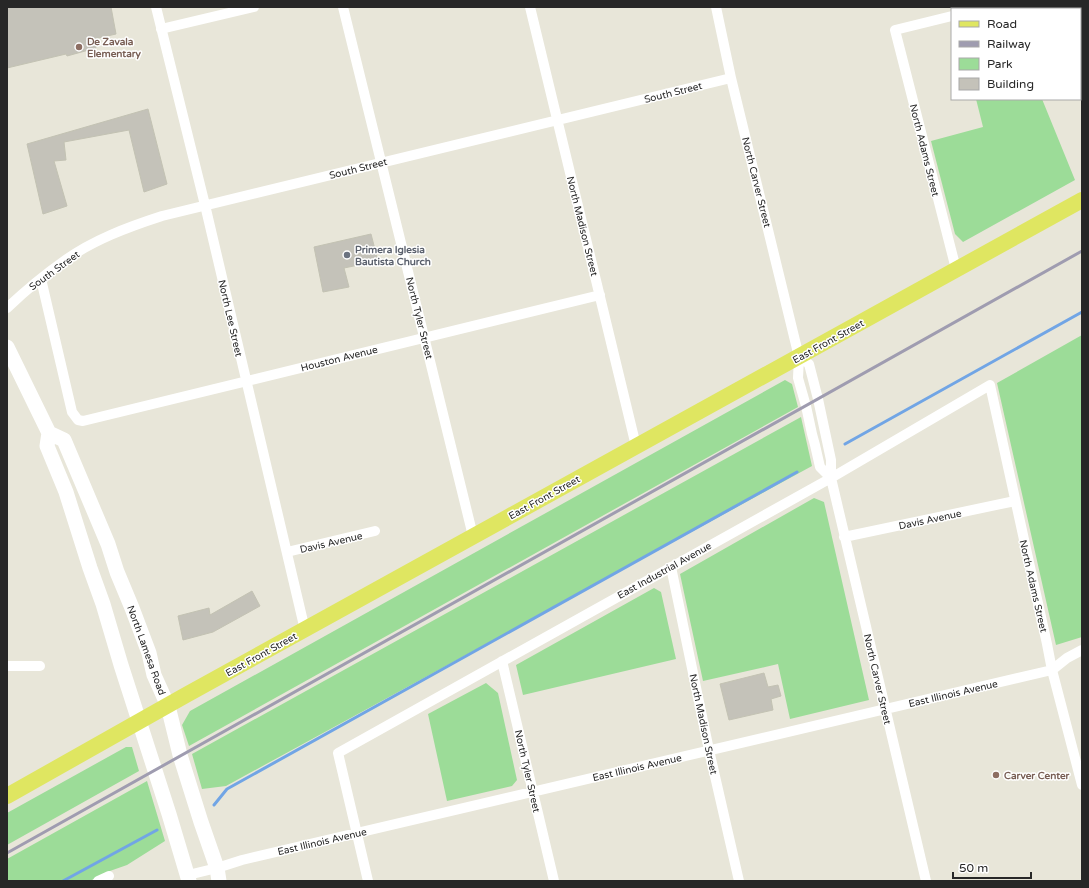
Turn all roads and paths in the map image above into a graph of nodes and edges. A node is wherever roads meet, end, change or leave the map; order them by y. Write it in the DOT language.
graph roads {
  1 [pos="156,7"];
  2 [pos="254,7"];
  3 [pos="344,7"];
  4 [pos="530,7"];
  5 [pos="716,7"];
  6 [pos="951,16"];
  7 [pos="161,29"];
  8 [pos="732,78"];
  9 [pos="558,120"];
  10 [pos="381,162"];
  11 [pos="1082,200"];
  12 [pos="205,205"];
  13 [pos="956,269"];
  14 [pos="41,279"];
  15 [pos="600,295"];
  16 [pos="7,308"];
  17 [pos="424,338"];
  18 [pos="7,347"];
  19 [pos="799,357"];
  20 [pos="246,381"];
  21 [pos="990,385"];
  22 [pos="49,433"];
  23 [pos="636,446"];
  24 [pos="831,478"];
  25 [pos="1015,501"];
  26 [pos="375,531"];
  27 [pos="473,536"];
  28 [pos="844,537"];
  29 [pos="287,552"];
  30 [pos="671,567"];
  31 [pos="305,630"];
  32 [pos="1082,650"];
  33 [pos="502,661"];
  34 [pos="7,666"];
  35 [pos="40,666"];
  36 [pos="1052,670"];
  37 [pos="168,706"];
  38 [pos="886,709"];
  39 [pos="139,722"];
  40 [pos="709,750"];
  41 [pos="1082,785"];
  42 [pos="533,792"];
  43 [pos="7,796"];
  44 [pos="356,833"];
  45 [pos="218,874"];
  46 [pos="109,876"];
  47 [pos="188,878"];
  48 [pos="98,881"];
  49 [pos="368,881"];
  50 [pos="554,881"];
  51 [pos="740,881"];
  52 [pos="926,881"];
  1 -- 7 [label="street, North Lee Street"];
  2 -- 7 [label="street"];
  3 -- 10 [label="street, North Tyler Street"];
  4 -- 9 [label="street, North Madison Street"];
  5 -- 8 [label="street, North Carver Street"];
  6 -- 13 [label="street, North Adams Street"];
  7 -- 12 [label="street, North Lee Street"];
  8 -- 9 [label="street, South Street"];
  8 -- 19 [label="street, North Carver Street"];
  9 -- 10 [label="street, South Street"];
  9 -- 15 [label="street, North Madison Street"];
  10 -- 12 [label="street, South Street"];
  10 -- 17 [label="street, North Tyler Street"];
  11 -- 13 [label="main road, East Front Street"];
  12 -- 14 [label="street, South Street"];
  12 -- 20 [label="street, North Lee Street"];
  13 -- 19 [label="main road, East Front Street"];
  14 -- 16 [label="street, South Street"];
  14 -- 20 [label="street, Houston Avenue"];
  15 -- 17 [label="street, Houston Avenue"];
  15 -- 23 [label="street, North Madison Street"];
  17 -- 20 [label="street, Houston Avenue"];
  17 -- 27 [label="street, North Tyler Street"];
  18 -- 22 [label="main road"];
  19 -- 23 [label="main road, East Front Street"];
  19 -- 24 [label="street, North Carver Street"];
  19 -- 24 [label="street, North Carver Street"];
  20 -- 29 [label="street, North Lee Street"];
  21 -- 24 [label="street, East Industrial Avenue"];
  21 -- 25 [label="street, North Adams Street"];
  22 -- 37 [label="main road, North Lamesa Road"];
  22 -- 39 [label="main road"];
  23 -- 27 [label="main road, East Front Street"];
  24 -- 28 [label="street, North Carver Street"];
  24 -- 30 [label="street, East Industrial Avenue"];
  25 -- 28 [label="street, Davis Avenue"];
  25 -- 36 [label="street, North Adams Street"];
  26 -- 29 [label="street, Davis Avenue"];
  27 -- 31 [label="main road, East Front Street"];
  28 -- 38 [label="street, North Carver Street"];
  29 -- 31 [label="street, North Lee Street"];
  30 -- 33 [label="street, East Industrial Avenue"];
  30 -- 40 [label="street, North Madison Street"];
  31 -- 37 [label="main road, East Front Street"];
  32 -- 36 [label="street, East Illinois Avenue"];
  33 -- 42 [label="street, North Tyler Street"];
  33 -- 44 [label="street, East Industrial Avenue"];
  34 -- 35 [label="street"];
  36 -- 38 [label="street, East Illinois Avenue"];
  36 -- 41 [label="street, North Adams Street"];
  37 -- 39 [label="main road, East Front Street"];
  37 -- 45 [label="main road, North Lamesa Road"];
  38 -- 40 [label="street, East Illinois Avenue"];
  38 -- 52 [label="street, North Carver Street"];
  39 -- 43 [label="main road, East Front Street"];
  39 -- 47 [label="main road"];
  40 -- 42 [label="street, East Illinois Avenue"];
  40 -- 51 [label="street, North Madison Street"];
  42 -- 44 [label="street, East Illinois Avenue"];
  42 -- 50 [label="street, North Tyler Street"];
  44 -- 45 [label="street, East Illinois Avenue"];
  44 -- 49 [label="street"];
  45 -- 47 [label="street, East Illinois Avenue"];
  46 -- 48 [label="street"];
}
